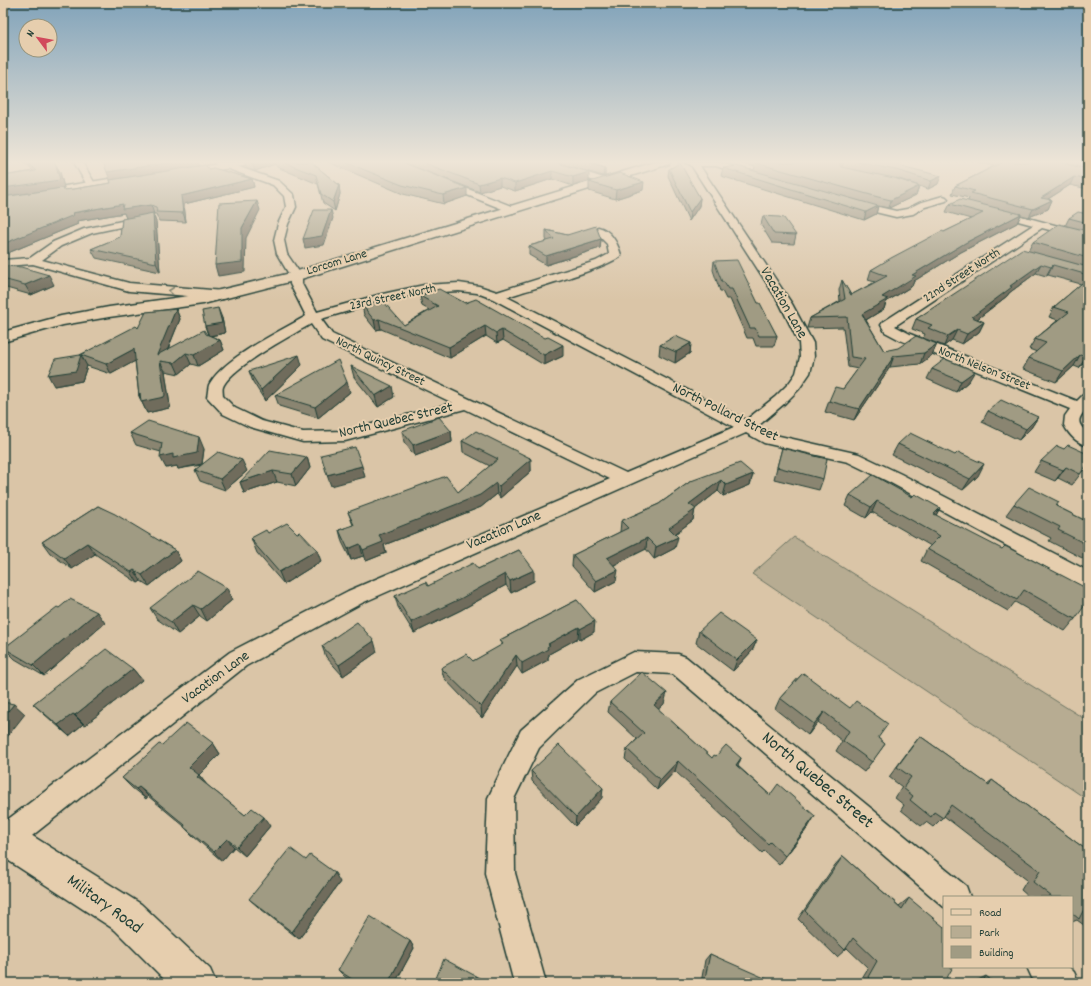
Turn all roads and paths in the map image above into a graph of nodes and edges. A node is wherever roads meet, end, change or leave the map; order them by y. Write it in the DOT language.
graph roads {
  1 [pos="291,208"];
  2 [pos="508,208"];
  3 [pos="519,208"];
  4 [pos="722,208"];
  5 [pos="872,208"];
  6 [pos="916,208"];
  7 [pos="983,209"];
  8 [pos="513,210"];
  9 [pos="154,218"];
  10 [pos="1040,225"];
  11 [pos="598,230"];
  12 [pos="1088,237"];
  13 [pos="1003,249"];
  14 [pos="1016,253"];
  15 [pos="33,261"];
  16 [pos="3,263"];
  17 [pos="296,276"];
  18 [pos="129,287"];
  19 [pos="223,295"];
  20 [pos="497,296"];
  21 [pos="150,306"];
  22 [pos="313,317"];
  23 [pos="890,329"];
  24 [pos="3,337"];
  25 [pos="215,397"];
  26 [pos="1084,403"];
  27 [pos="467,404"];
  28 [pos="747,427"];
  29 [pos="1082,436"];
  30 [pos="626,480"];
  31 [pos="1088,580"];
  32 [pos="4,839"];
  33 [pos="954,896"];
  34 [pos="1044,968"];
  35 [pos="196,983"];
  36 [pos="530,983"];
  37 [pos="1063,983"];
  1 -- 17 [label="street, North Quincy Street"];
  2 -- 8 [label="street"];
  3 -- 8 [label="street, Lorcom Lane"];
  4 -- 28 [label="street, Vacation Lane"];
  5 -- 6 [label="street"];
  7 -- 10 [label="street"];
  8 -- 17 [label="street, Lorcom Lane"];
  9 -- 15 [label="street"];
  10 -- 12 [label="street"];
  10 -- 13 [label="street, 22nd Street North"];
  11 -- 20 [label="street"];
  13 -- 14 [label="street"];
  13 -- 23 [label="street, 22nd Street North"];
  15 -- 16 [label="street"];
  15 -- 18 [label="street"];
  17 -- 19 [label="street, Lorcom Lane"];
  17 -- 22 [label="street, North Quincy Street"];
  19 -- 18 [label="street, one-way"];
  18 -- 21 [label="street"];
  19 -- 21 [label="street, Lorcom Lane"];
  20 -- 22 [label="street, 23rd Street North"];
  20 -- 28 [label="street, North Pollard Street"];
  21 -- 24 [label="street, Lorcom Lane"];
  22 -- 25 [label="street, 23rd Street North"];
  22 -- 27 [label="street, North Quincy Street"];
  23 -- 26 [label="street, North Nelson Street"];
  25 -- 27 [label="street, North Quebec Street"];
  26 -- 29 [label="street"];
  27 -- 30 [label="street, North Quincy Street"];
  28 -- 30 [label="street, Vacation Lane"];
  28 -- 31 [label="street, North Pollard Street"];
  30 -- 32 [label="street, Vacation Lane"];
  32 -- 35 [label="street, Military Road"];
  33 -- 36 [label="street, North Quebec Street"];
  34 -- 37 [label="street"];
}
